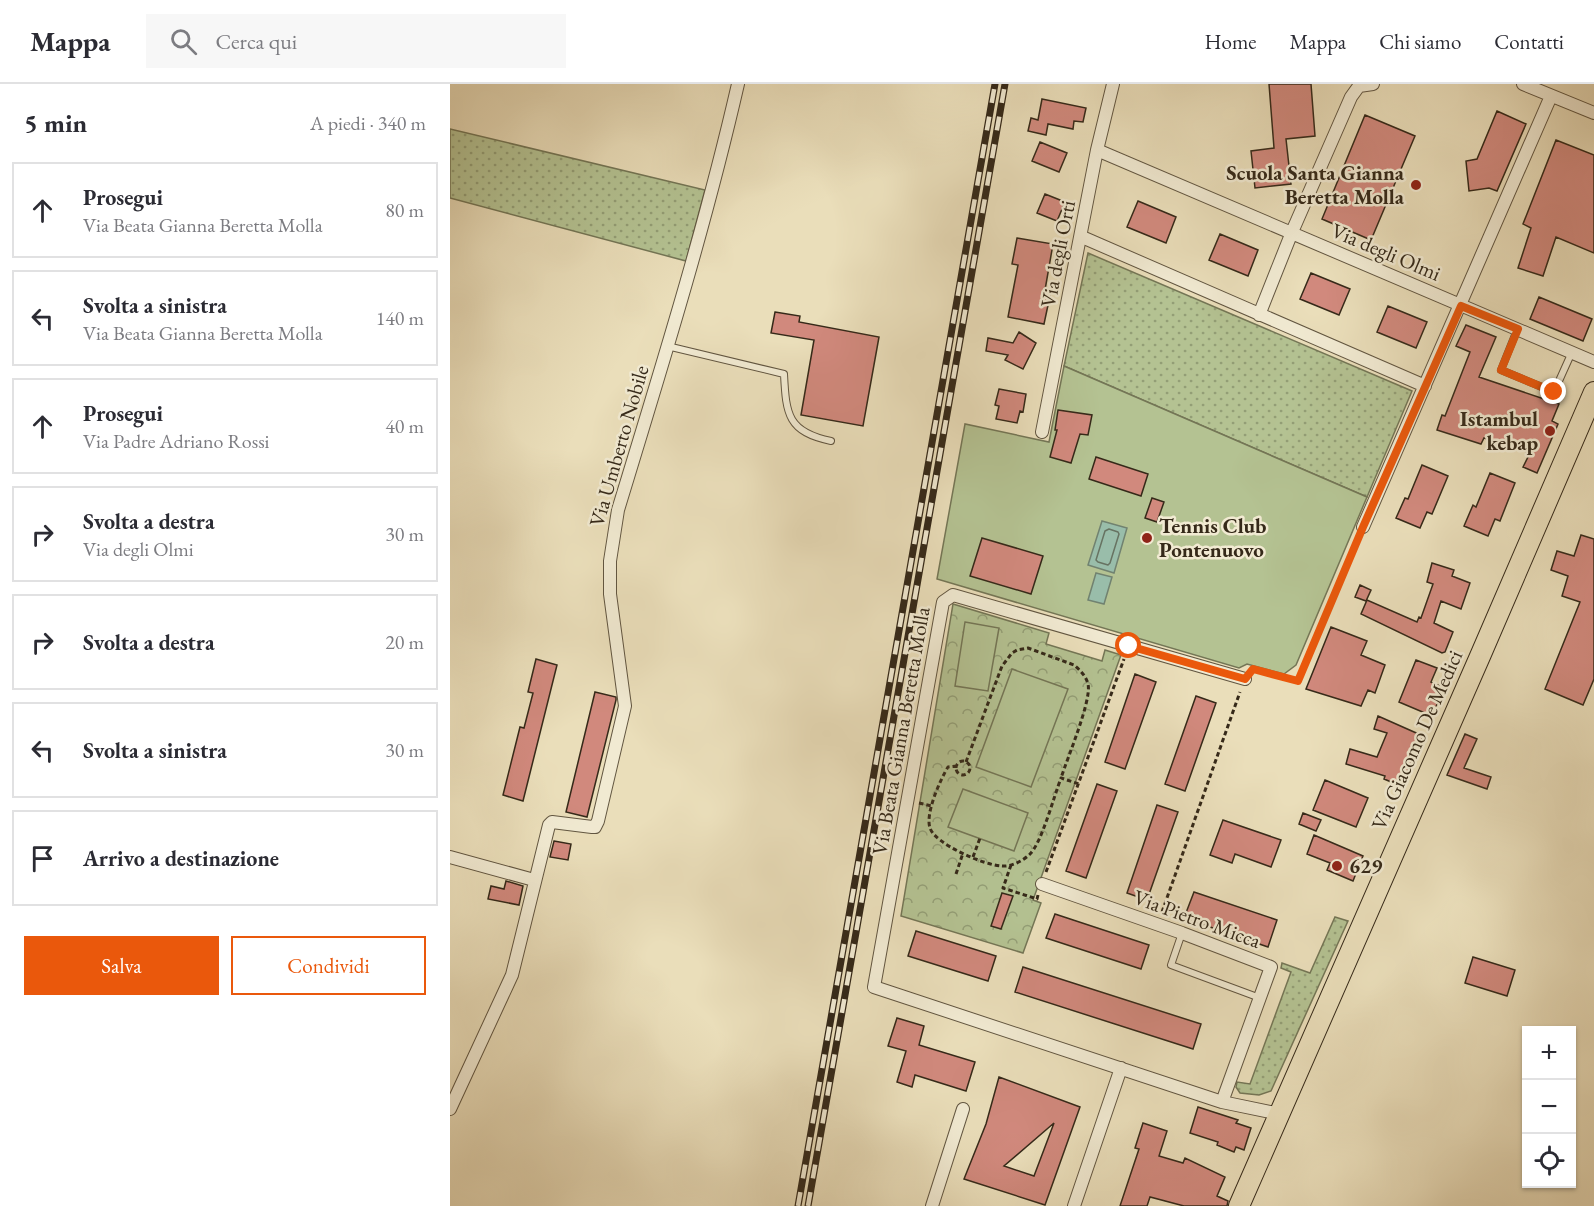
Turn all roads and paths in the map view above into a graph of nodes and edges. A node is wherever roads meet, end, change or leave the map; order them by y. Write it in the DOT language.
graph roads {
  1 [pos="738,84"];
  2 [pos="1113,84"];
  3 [pos="1373,84"];
  4 [pos="1523,84"];
  5 [pos="1551,96"];
  6 [pos="1594,113"];
  7 [pos="1097,150"];
  8 [pos="1292,232"];
  9 [pos="1082,237"];
  10 [pos="1461,306"];
  11 [pos="1259,315"];
  12 [pos="1518,329"];
  13 [pos="667,346"];
  14 [pos="1572,352"];
  15 [pos="1594,362"];
  16 [pos="1425,386"];
  17 [pos="1594,392"];
  18 [pos="1042,432"];
  19 [pos="831,441"];
  20 [pos="1363,527"];
  21 [pos="1129,646"];
  22 [pos="1245,679"];
  23 [pos="966,762"];
  24 [pos="957,766"];
  25 [pos="1061,778"];
  26 [pos="1078,784"];
  27 [pos="980,838"];
  28 [pos="963,853"];
  29 [pos="450,857"];
  30 [pos="973,857"];
  31 [pos="1011,865"];
  32 [pos="956,874"];
  33 [pos="534,880"];
  34 [pos="1042,885"];
  35 [pos="1157,924"];
  36 [pos="1182,933"];
  37 [pos="1260,998"];
  38 [pos="1121,1068"];
  39 [pos="1222,1102"];
  40 [pos="450,1109"];
  41 [pos="963,1109"];
  42 [pos="1280,1114"];
  43 [pos="934,1205"];
  44 [pos="1074,1206"];
  45 [pos="1239,1206"];
  1 -- 13 [label="street, Via Umberto Nobile"];
  2 -- 7 [label="street, Via degli Orti"];
  3 -- 8 [label="street"];
  4 -- 5 [label="street"];
  5 -- 6 [label="street"];
  5 -- 10 [label="street"];
  7 -- 8 [label="street, Via degli Olmi"];
  7 -- 9 [label="street, Via degli Orti"];
  8 -- 10 [label="street, Via degli Olmi"];
  8 -- 11 [label="street"];
  9 -- 11 [label="street"];
  9 -- 18 [label="street, Via degli Orti"];
  10 -- 12 [label="street, Via degli Olmi"];
  10 -- 16 [label="street"];
  11 -- 16 [label="street"];
  12 -- 14 [label="street, Via degli Olmi"];
  12 -- 14 [label="lane"];
  13 -- 19 [label="lane"];
  13 -- 33 [label="street, Via Umberto Nobile"];
  14 -- 15 [label="street, Via degli Olmi"];
  16 -- 20 [label="street"];
  17 -- 42 [label="main road, Via Giacomo De Medici"];
  20 -- 22 [label="path"];
  21 -- 22 [label="street, Via Beata Gianna Beretta Molla"];
  21 -- 26 [label="path"];
  21 -- 38 [label="street, Via Beata Gianna Beretta Molla"];
  22 -- 35 [label="path"];
  23 -- 24 [label="path"];
  23 -- 24 [label="path"];
  23 -- 25 [label="path"];
  24 -- 28 [label="path"];
  25 -- 26 [label="path"];
  25 -- 31 [label="path"];
  26 -- 34 [label="path"];
  27 -- 30 [label="path"];
  28 -- 30 [label="path"];
  28 -- 32 [label="path"];
  29 -- 33 [label="street"];
  30 -- 31 [label="path"];
  31 -- 34 [label="path"];
  33 -- 40 [label="street"];
  34 -- 35 [label="street, Via Pietro Micca"];
  35 -- 36 [label="street, Via Pietro Micca"];
  36 -- 37 [label="street, Via Pietro Micca"];
  36 -- 37 [label="lane"];
  37 -- 39 [label="street, Via Pietro Micca"];
  38 -- 39 [label="street"];
  38 -- 44 [label="street"];
  39 -- 42 [label="street"];
  41 -- 43 [label="street"];
  42 -- 45 [label="main road, Via Giacomo De Medici"];
}
